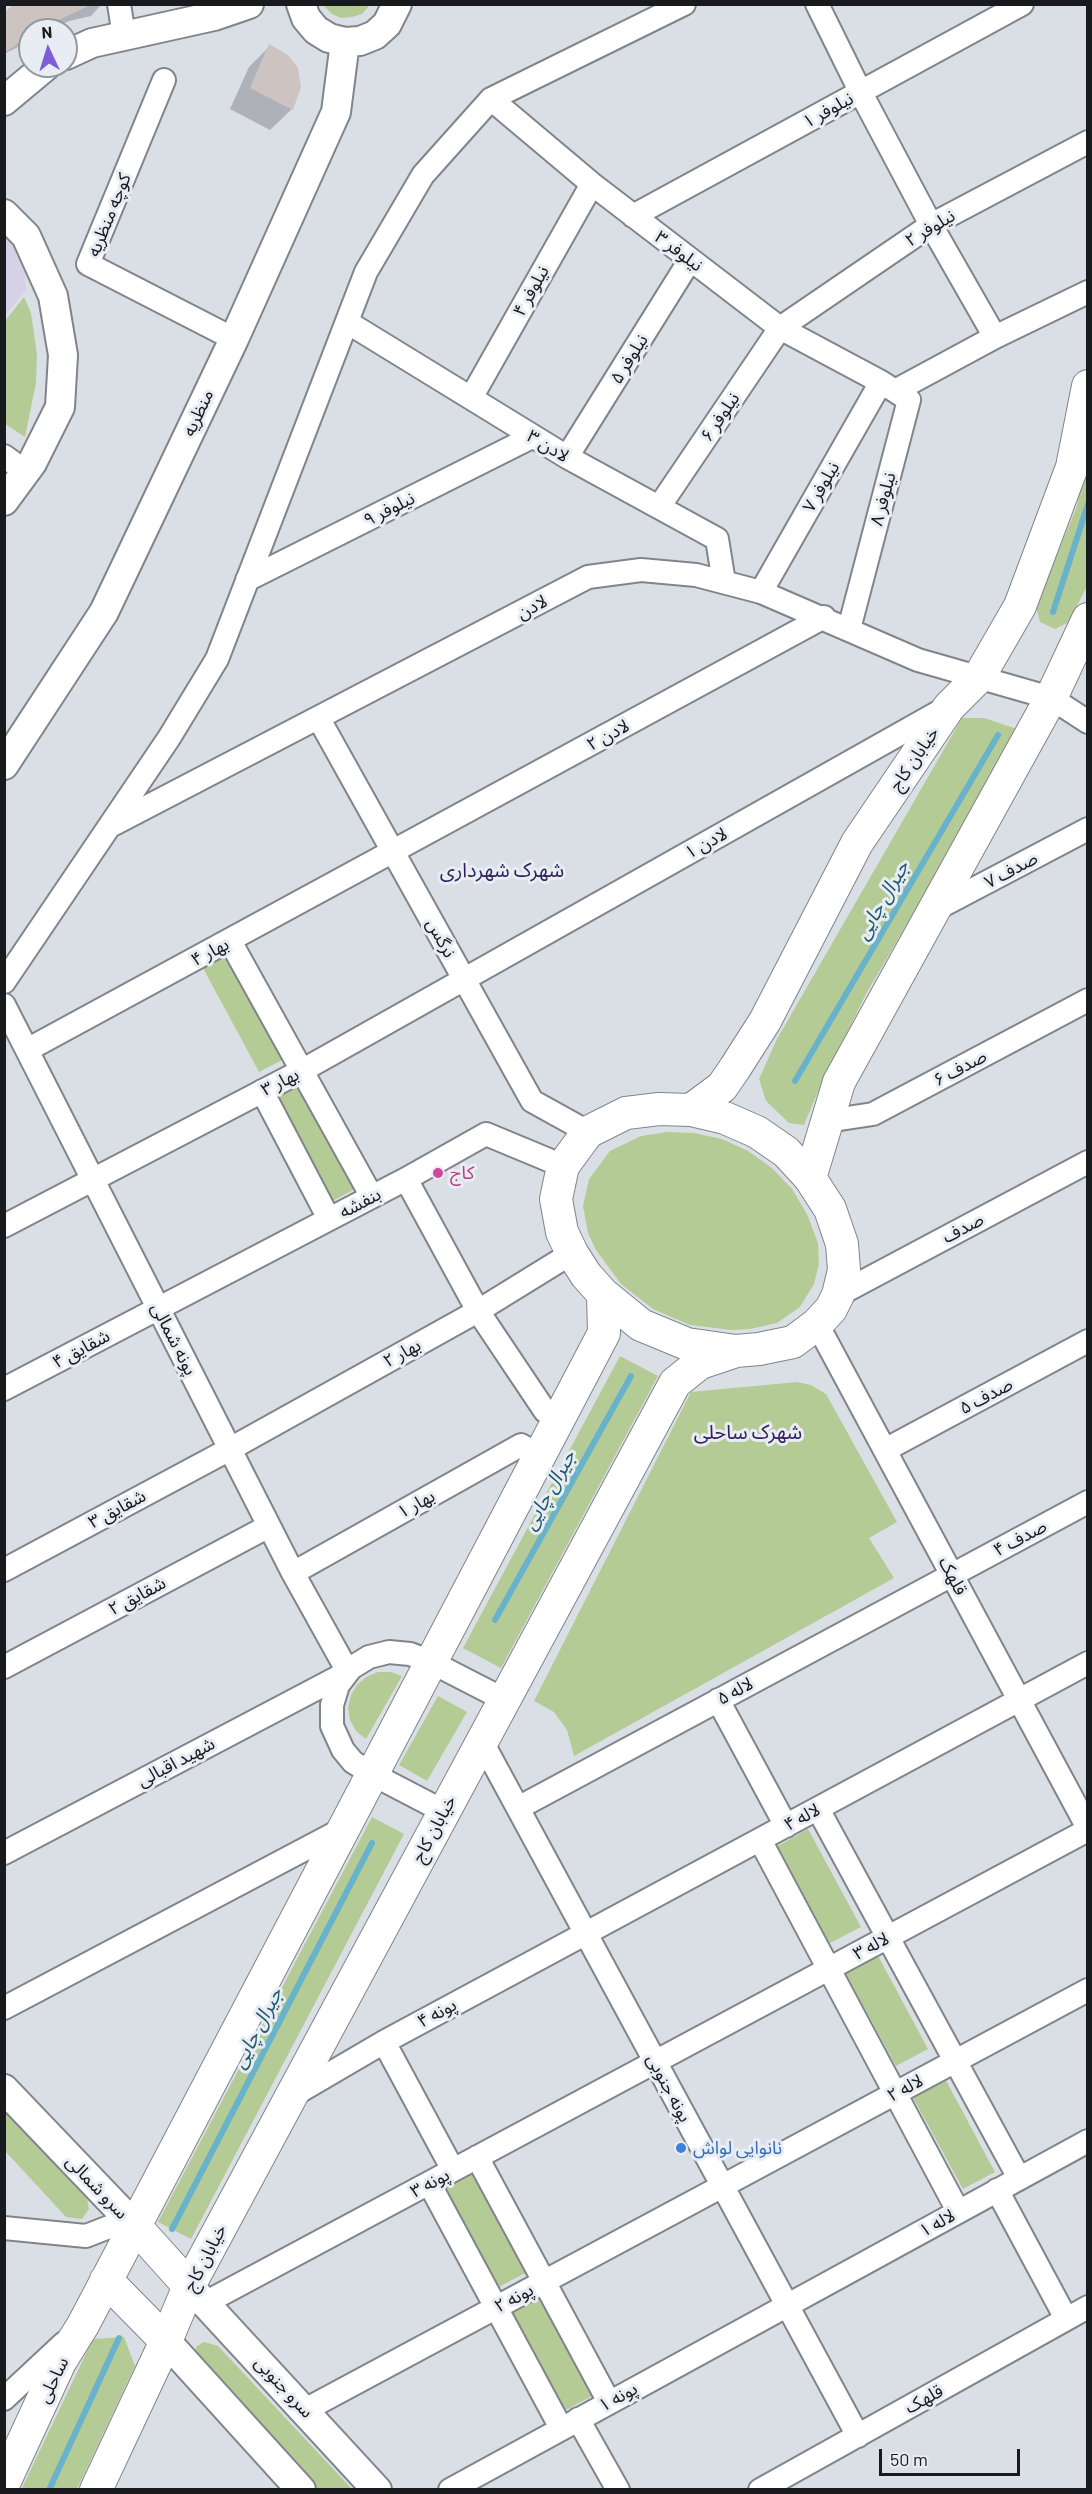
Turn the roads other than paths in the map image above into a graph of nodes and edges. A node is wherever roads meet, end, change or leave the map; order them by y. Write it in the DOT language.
graph roads {
  1 [pos="119,4"];
  2 [pos="249,4"];
  3 [pos="301,4"];
  4 [pos="397,4"];
  5 [pos="684,4"];
  6 [pos="817,4"];
  7 [pos="1022,4"];
  8 [pos="124,36"];
  9 [pos="345,42"];
  10 [pos="78,49"];
  11 [pos="32,78"];
  12 [pos="164,80"];
  13 [pos="861,93"];
  14 [pos="491,99"];
  15 [pos="4,101"];
  16 [pos="1088,142"];
  17 [pos="592,184"];
  18 [pos="4,214"];
  19 [pos="633,216"];
  20 [pos="931,225"];
  21 [pos="690,260"];
  22 [pos="1088,292"];
  23 [pos="346,322"];
  24 [pos="780,328"];
  25 [pos="995,337"];
  26 [pos="234,339"];
  27 [pos="1088,386"];
  28 [pos="888,387"];
  29 [pos="471,398"];
  30 [pos="532,436"];
  31 [pos="567,457"];
  32 [pos="15,464"];
  33 [pos="4,501"];
  34 [pos="659,507"];
  35 [pos="247,580"];
  36 [pos="724,582"];
  37 [pos="761,592"];
  38 [pos="824,617"];
  39 [pos="1088,619"];
  40 [pos="849,629"];
  41 [pos="980,677"];
  42 [pos="1051,698"];
  43 [pos="949,706"];
  44 [pos="319,719"];
  45 [pos="1088,722"];
  46 [pos="4,765"];
  47 [pos="111,826"];
  48 [pos="1088,829"];
  49 [pos="393,853"];
  50 [pos="934,910"];
  51 [pos="230,941"];
  52 [pos="463,979"];
  53 [pos="4,982"];
  54 [pos="1088,1000"];
  55 [pos="4,1005"];
  56 [pos="27,1050"];
  57 [pos="303,1070"];
  58 [pos="262,1092"];
  59 [pos="692,1110"];
  60 [pos="827,1121"];
  61 [pos="588,1132"];
  62 [pos="1088,1162"];
  63 [pos="563,1166"];
  64 [pos="810,1178"];
  65 [pos="406,1179"];
  66 [pos="93,1180"];
  67 [pos="372,1197"];
  68 [pos="328,1219"];
  69 [pos="4,1226"];
  70 [pos="572,1253"];
  71 [pos="603,1294"];
  72 [pos="838,1294"];
  73 [pos="158,1308"];
  74 [pos="478,1311"];
  75 [pos="817,1324"];
  76 [pos="1088,1341"];
  77 [pos="736,1351"];
  78 [pos="4,1389"];
  79 [pos="558,1420"];
  80 [pos="230,1449"];
  81 [pos="885,1450"];
  82 [pos="539,1455"];
  83 [pos="1088,1502"];
  84 [pos="269,1526"];
  85 [pos="4,1570"];
  86 [pos="293,1573"];
  87 [pos="952,1575"];
  88 [pos="431,1662"];
  89 [pos="1088,1663"];
  90 [pos="4,1667"];
  91 [pos="348,1672"];
  92 [pos="503,1699"];
  93 [pos="718,1700"];
  94 [pos="1019,1700"];
  95 [pos="481,1740"];
  96 [pos="372,1774"];
  97 [pos="518,1808"];
  98 [pos="818,1809"];
  99 [pos="443,1811"];
  100 [pos="786,1826"];
  101 [pos="344,1829"];
  102 [pos="1088,1829"];
  103 [pos="760,1840"];
  104 [pos="4,1853"];
  105 [pos="586,1934"];
  106 [pos="887,1937"];
  107 [pos="830,1968"];
  108 [pos="1088,1989"];
  109 [pos="4,2008"];
  110 [pos="384,2042"];
  111 [pos="954,2061"];
  112 [pos="655,2062"];
  113 [pos="4,2089"];
  114 [pos="897,2092"];
  115 [pos="290,2097"];
  116 [pos="1088,2141"];
  117 [pos="477,2157"];
  118 [pos="453,2170"];
  119 [pos="1019,2178"];
  120 [pos="429,2183"];
  121 [pos="722,2186"];
  122 [pos="997,2190"];
  123 [pos="958,2211"];
  124 [pos="131,2223"];
  125 [pos="4,2228"];
  126 [pos="106,2280"];
  127 [pos="544,2281"];
  128 [pos="197,2295"];
  129 [pos="787,2305"];
  130 [pos="496,2307"];
  131 [pos="1088,2307"];
  132 [pos="1062,2311"];
  133 [pos="83,2325"];
  134 [pos="166,2340"];
  135 [pos="4,2399"];
  136 [pos="609,2402"];
  137 [pos="305,2410"];
  138 [pos="570,2424"];
  139 [pos="858,2436"];
  140 [pos="4,2483"];
  141 [pos="96,2490"];
  142 [pos="301,2490"];
  143 [pos="377,2490"];
  144 [pos="450,2490"];
  145 [pos="618,2490"];
  146 [pos="760,2490"];
  1 -- 8 [label="street"];
  2 -- 8 [label="street"];
  3 -- 9 [label="street"];
  4 -- 9 [label="street"];
  5 -- 14 [label="street"];
  6 -- 13 [label="street"];
  7 -- 13 [label="street, نیلوفر ۱"];
  8 -- 10 [label="street"];
  9 -- 26 [label="street, منظریه"];
  11 -- 15 [label="street"];
  12 -- 26 [label="street, کوچه منظریه"];
  13 -- 19 [label="street, نیلوفر ۱"];
  13 -- 20 [label="street"];
  14 -- 17 [label="street, نیلوفر ۳"];
  14 -- 23 [label="street"];
  16 -- 20 [label="street, نیلوفر ۲"];
  17 -- 19 [label="street, نیلوفر ۳"];
  17 -- 29 [label="street, نیلوفر ۴"];
  18 -- 32 [label="street"];
  19 -- 21 [label="street, نیلوفر ۳"];
  20 -- 24 [label="street, نیلوفر ۲"];
  20 -- 25 [label="street"];
  21 -- 24 [label="street, نیلوفر ۳"];
  21 -- 31 [label="street, نیلوفر ۵"];
  22 -- 25 [label="street"];
  23 -- 29 [label="street, لادن ۳"];
  23 -- 35 [label="street"];
  24 -- 28 [label="street, نیلوفر ۳"];
  24 -- 34 [label="street, نیلوفر ۶"];
  25 -- 28 [label="street"];
  26 -- 46 [label="street, منظریه"];
  27 -- 41 [label="main road, خیابان کاج"];
  28 -- 37 [label="street, نیلوفر ۷"];
  28 -- 40 [label="street, نیلوفر ۸"];
  29 -- 30 [label="street, لادن ۳"];
  30 -- 31 [label="street, لادن ۳"];
  30 -- 35 [label="street, نیلوفر ۹"];
  31 -- 34 [label="street, لادن ۳"];
  32 -- 33 [label="street"];
  34 -- 36 [label="street, لادن ۳"];
  35 -- 47 [label="street"];
  36 -- 37 [label="street, لادن"];
  36 -- 44 [label="street, لادن"];
  37 -- 38 [label="street, لادن"];
  38 -- 40 [label="street, لادن"];
  38 -- 49 [label="street, لادن ۲"];
  39 -- 42 [label="main road"];
  40 -- 41 [label="street, لادن"];
  41 -- 42 [label="street, لادن"];
  41 -- 43 [label="main road, خیابان کاج"];
  42 -- 45 [label="street, لادن"];
  42 -- 50 [label="main road"];
  43 -- 52 [label="street, لادن ۱"];
  43 -- 59 [label="main road, خیابان کاج"];
  44 -- 47 [label="street, لادن"];
  44 -- 49 [label="street, نرگس"];
  47 -- 53 [label="street"];
  48 -- 50 [label="street, صدف ۷"];
  49 -- 51 [label="street, بهار ۴"];
  49 -- 52 [label="street, نرگس"];
  50 -- 60 [label="main road"];
  51 -- 56 [label="street, بهار ۴"];
  51 -- 57 [label="street"];
  52 -- 57 [label="street, بهار ۳"];
  52 -- 61 [label="street, نرگس"];
  54 -- 60 [label="street, صدف ۶"];
  55 -- 56 [label="street, پونه شمالی"];
  56 -- 66 [label="street, پونه شمالی"];
  57 -- 58 [label="street, بهار ۳"];
  57 -- 67 [label="street"];
  58 -- 66 [label="street, بهار ۳"];
  58 -- 68 [label="street"];
  59 -- 61 [label="main road"];
  59 -- 64 [label="main road"];
  60 -- 64 [label="main road"];
  61 -- 63 [label="main road"];
  62 -- 72 [label="street, صدف"];
  63 -- 65 [label="street, بنفشه"];
  63 -- 70 [label="main road"];
  64 -- 72 [label="main road"];
  65 -- 67 [label="street, بنفشه"];
  65 -- 74 [label="street"];
  66 -- 69 [label="street, بهار ۳"];
  66 -- 73 [label="street, پونه شمالی"];
  67 -- 68 [label="street, بنفشه"];
  68 -- 73 [label="street, بنفشه"];
  70 -- 71 [label="main road"];
  70 -- 74 [label="street, بهار ۲"];
  71 -- 77 [label="main road"];
  71 -- 79 [label="main road"];
  72 -- 75 [label="main road"];
  73 -- 78 [label="street, شقایق ۴"];
  73 -- 80 [label="street, پونه شمالی"];
  74 -- 79 [label="street"];
  74 -- 80 [label="street, بهار ۲"];
  75 -- 77 [label="main road"];
  75 -- 81 [label="street, قلهک"];
  76 -- 81 [label="street, صدف ۵"];
  77 -- 92 [label="main road, خیابان کاج"];
  79 -- 82 [label="main road"];
  80 -- 84 [label="street, پونه شمالی"];
  80 -- 85 [label="street, شقایق ۳"];
  81 -- 87 [label="street, قلهک"];
  82 -- 86 [label="street, بهار ۱"];
  82 -- 88 [label="main road"];
  83 -- 87 [label="street, صدف ۴"];
  84 -- 86 [label="street, پونه شمالی"];
  84 -- 90 [label="street, شقایق ۲"];
  86 -- 91 [label="street, پونه شمالی"];
  87 -- 93 [label="street, لاله ۵"];
  87 -- 94 [label="street, قلهک"];
  88 -- 91 [label="street, شهید اقبالی"];
  88 -- 92 [label="street, شهید اقبالی"];
  88 -- 96 [label="main road"];
  89 -- 94 [label="street, لاله ۴"];
  91 -- 96 [label="street"];
  91 -- 104 [label="street, شهید اقبالی"];
  92 -- 95 [label="main road, خیابان کاج"];
  93 -- 97 [label="street, لاله ۵"];
  93 -- 100 [label="street"];
  94 -- 98 [label="street, لاله ۴"];
  94 -- 102 [label="street, قلهک"];
  95 -- 97 [label="street, پونه جنوبی"];
  95 -- 99 [label="main road, خیابان کاج"];
  96 -- 99 [label="street"];
  96 -- 101 [label="main road"];
  97 -- 105 [label="street, پونه جنوبی"];
  98 -- 100 [label="street, لاله ۴"];
  98 -- 106 [label="street"];
  99 -- 115 [label="main road, خیابان کاج"];
  100 -- 103 [label="street, لاله ۴"];
  101 -- 109 [label="street"];
  101 -- 124 [label="main road"];
  102 -- 106 [label="street, لاله ۳"];
  103 -- 105 [label="street, لاله ۴"];
  103 -- 107 [label="street"];
  105 -- 110 [label="street, پونه ۴"];
  105 -- 112 [label="street, پونه جنوبی"];
  106 -- 107 [label="street, لاله ۳"];
  106 -- 111 [label="street"];
  107 -- 112 [label="street, لاله ۳"];
  107 -- 114 [label="street"];
  108 -- 111 [label="street, لاله ۲"];
  110 -- 115 [label="street, پونه ۴"];
  110 -- 118 [label="street"];
  111 -- 114 [label="street, لاله ۲"];
  111 -- 119 [label="street"];
  112 -- 117 [label="street, پونه ۳"];
  112 -- 121 [label="street, پونه جنوبی"];
  113 -- 124 [label="street, سرو شمالی"];
  114 -- 121 [label="street, لاله ۲"];
  114 -- 123 [label="street"];
  115 -- 128 [label="main road, خیابان کاج"];
  116 -- 119 [label="street, لاله ۱"];
  117 -- 118 [label="street, پونه ۳"];
  117 -- 127 [label="street"];
  118 -- 120 [label="street, پونه ۳"];
  119 -- 122 [label="street, لاله ۱"];
  120 -- 128 [label="street, پونه ۳"];
  120 -- 130 [label="street"];
  121 -- 127 [label="street, پونه ۲"];
  121 -- 129 [label="street, پونه جنوبی"];
  122 -- 123 [label="street, لاله ۱"];
  122 -- 132 [label="street"];
  123 -- 129 [label="street, لاله ۱"];
  124 -- 125 [label="street"];
  124 -- 126 [label="main road"];
  124 -- 128 [label="main road, سرو شمالی"];
  126 -- 133 [label="main road, ساحلی"];
  126 -- 134 [label="main road"];
  127 -- 130 [label="street, پونه ۲"];
  127 -- 136 [label="street"];
  128 -- 134 [label="main road, خیابان کاج"];
  128 -- 137 [label="street, سرو جنوبی"];
  129 -- 136 [label="street, پونه ۱"];
  129 -- 139 [label="street, پونه جنوبی"];
  130 -- 137 [label="street, پونه ۲"];
  130 -- 138 [label="street"];
  131 -- 139 [label="street, قلهک"];
  133 -- 135 [label="street"];
  133 -- 140 [label="main road, ساحلی"];
  134 -- 141 [label="main road"];
  134 -- 142 [label="street"];
  136 -- 138 [label="street, پونه ۱"];
  137 -- 143 [label="street, سرو جنوبی"];
  138 -- 144 [label="street, پونه ۱"];
  138 -- 145 [label="street"];
  139 -- 146 [label="street, قلهک"];
}
